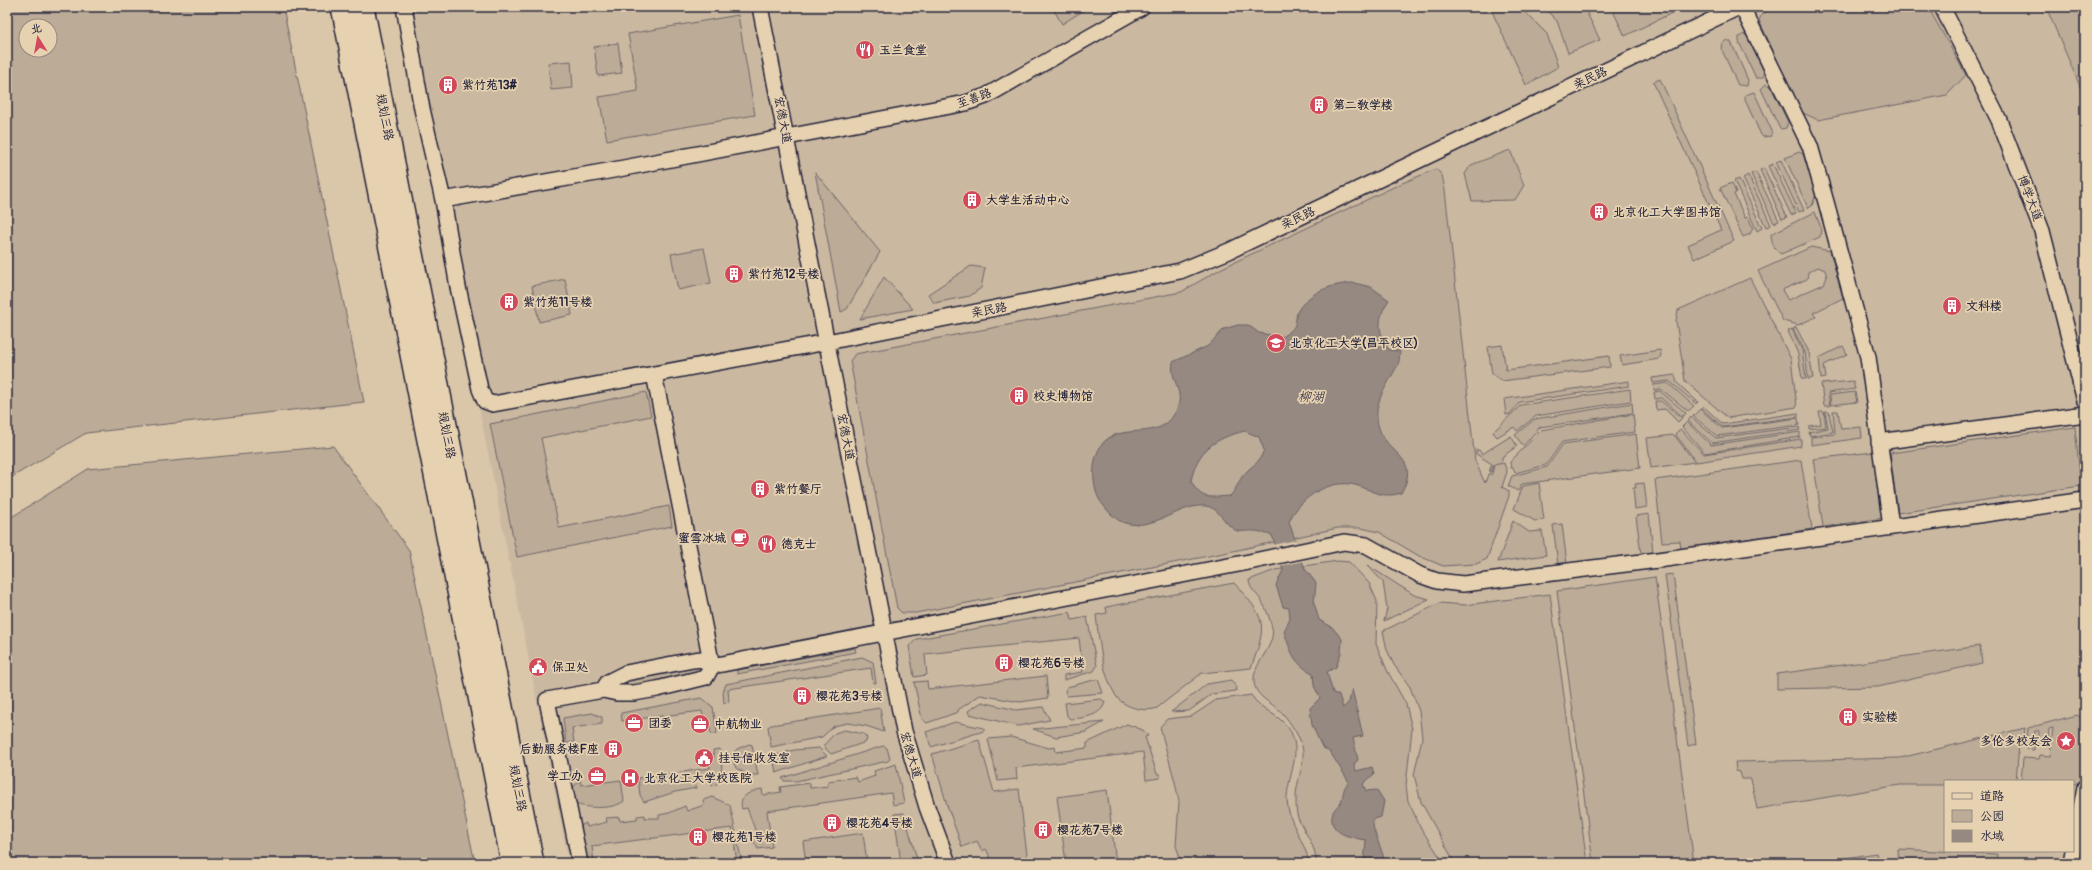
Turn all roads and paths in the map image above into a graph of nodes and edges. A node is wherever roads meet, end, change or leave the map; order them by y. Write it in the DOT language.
graph roads {
  1 [pos="342,7"];
  2 [pos="363,7"];
  3 [pos="404,7"];
  4 [pos="760,7"];
  5 [pos="1741,7"];
  6 [pos="1942,7"];
  7 [pos="1138,9"];
  8 [pos="786,138"];
  9 [pos="443,200"];
  10 [pos="393,211"];
  11 [pos="827,342"];
  12 [pos="654,374"];
  13 [pos="2085,401"];
  14 [pos="2085,414"];
  15 [pos="1879,442"];
  16 [pos="2085,500"];
  17 [pos="1891,527"];
  18 [pos="884,633"];
  19 [pos="712,666"];
  20 [pos="603,690"];
  21 [pos="2085,787"];
  22 [pos="2074,845"];
  23 [pos="2073,852"];
  24 [pos="512,863"];
  25 [pos="533,863"];
  26 [pos="580,863"];
  27 [pos="948,863"];
  28 [pos="2070,863"];
  1 -- 10 [label="main road, 规划三路"];
  2 -- 10 [label="main road, 规划三路"];
  3 -- 9 [label="street"];
  4 -- 8 [label="street, 宏德大道"];
  5 -- 11 [label="street, 亲民路"];
  5 -- 15 [label="street"];
  6 -- 13 [label="street, 博学大道"];
  7 -- 8 [label="street, 至善路"];
  8 -- 9 [label="street, 至善路"];
  8 -- 11 [label="street, 宏德大道"];
  9 -- 12 [label="street, 亲民路"];
  10 -- 24 [label="main road, 规划三路"];
  10 -- 25 [label="main road, 规划三路"];
  11 -- 12 [label="street, 亲民路"];
  11 -- 18 [label="street, 宏德大道"];
  12 -- 19 [label="street"];
  14 -- 15 [label="street"];
  15 -- 17 [label="street"];
  16 -- 17 [label="street"];
  17 -- 18 [label="street"];
  18 -- 19 [label="street"];
  18 -- 27 [label="street, 宏德大道"];
  19 -- 20 [label="street"];
  19 -- 20 [label="street"];
  20 -- 26 [label="street"];
  21 -- 22 [label="street"];
  23 -- 28 [label="street"];
}
